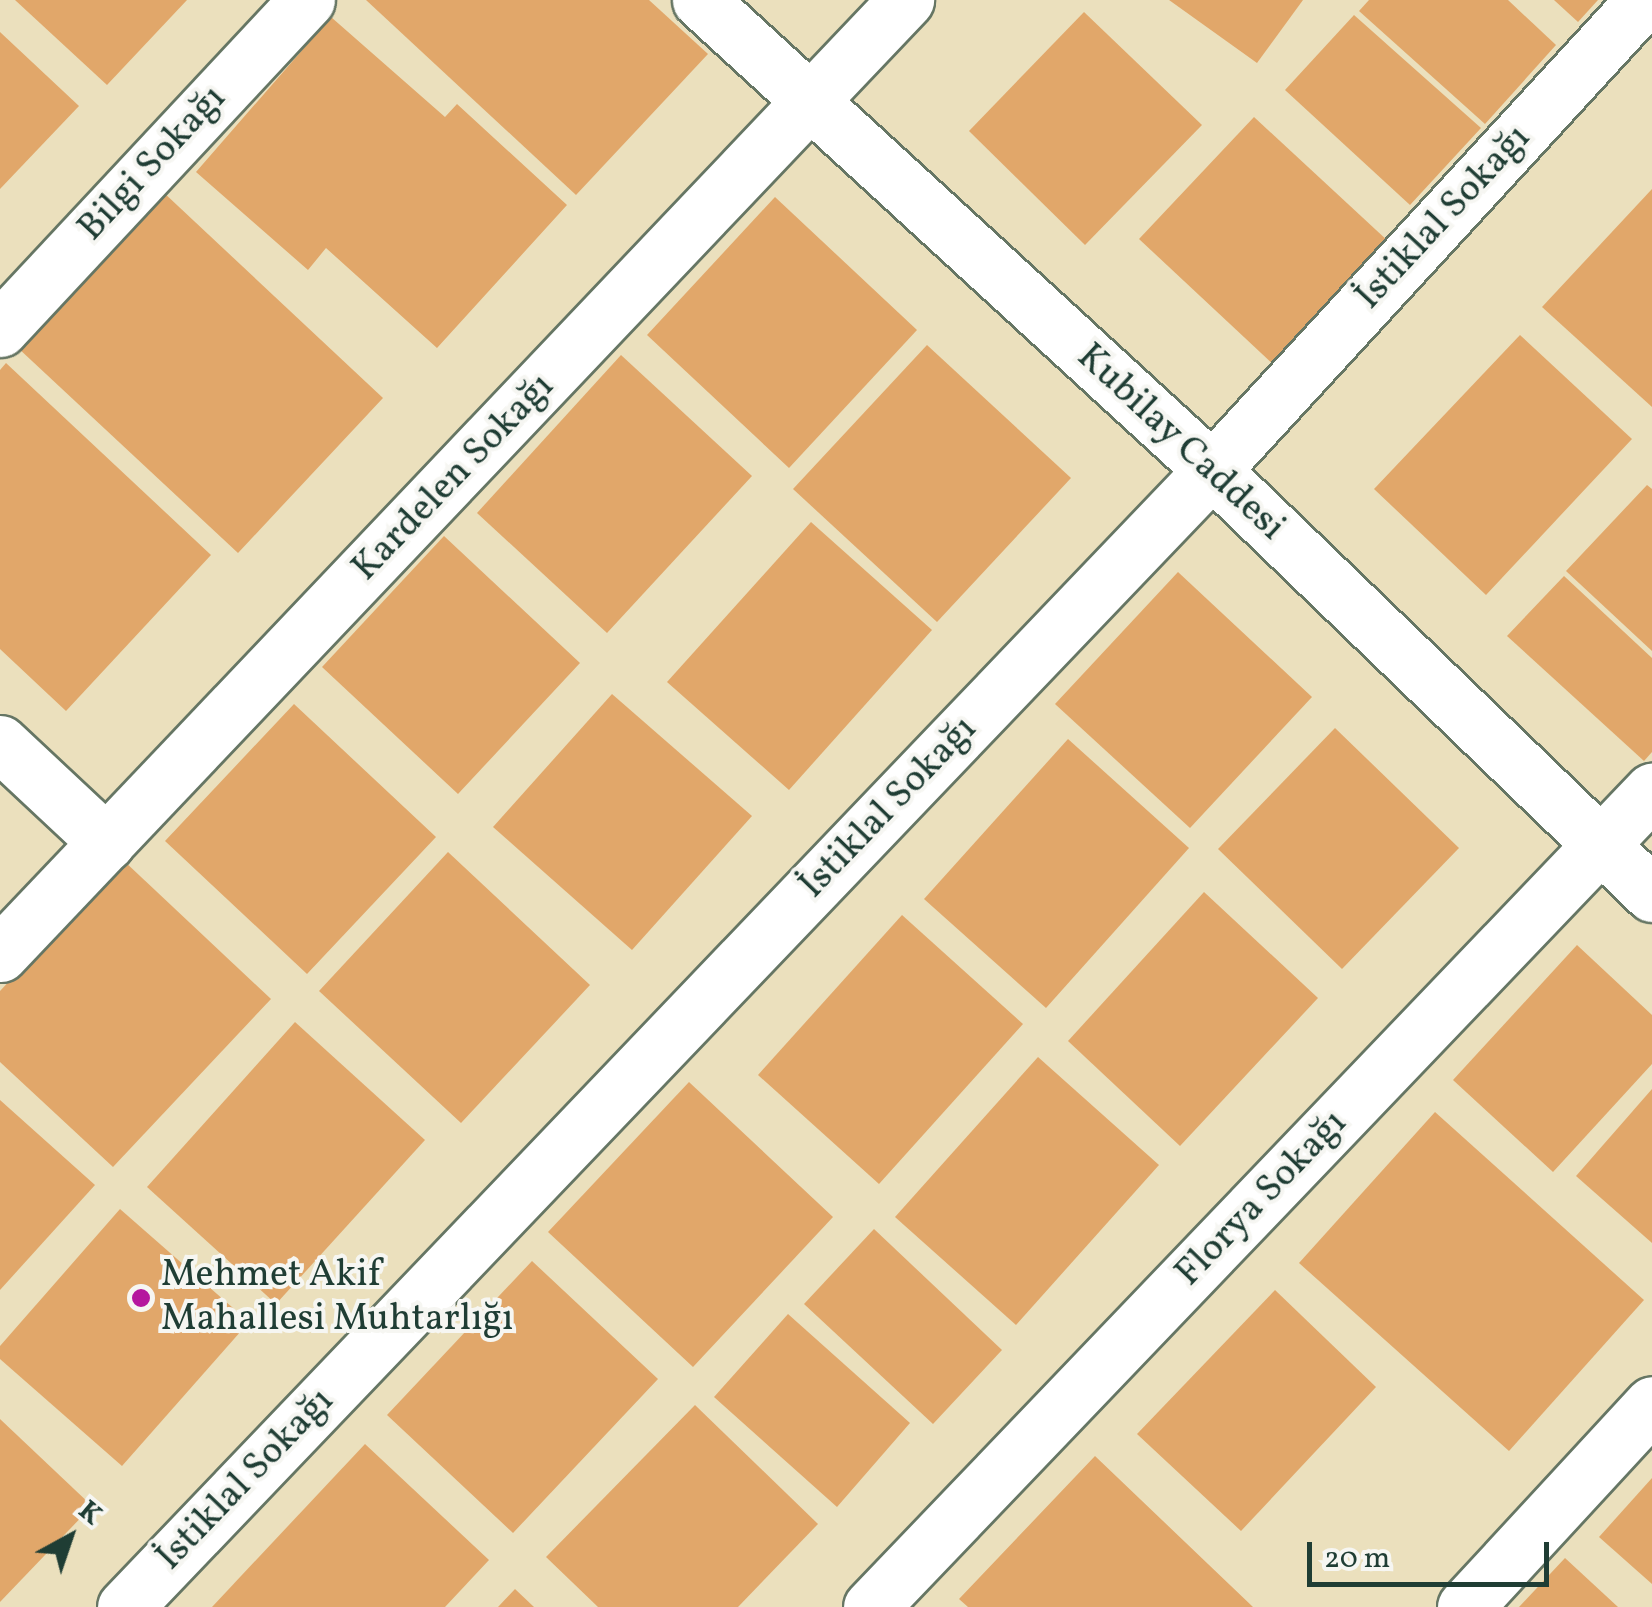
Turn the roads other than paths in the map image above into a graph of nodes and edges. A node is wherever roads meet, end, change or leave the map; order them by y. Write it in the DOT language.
graph roads {
  1 [pos="306,0"];
  2 [pos="700,0"];
  3 [pos="906,0"];
  4 [pos="1644,0"];
  5 [pos="809,104"];
  6 [pos="0,328"];
  7 [pos="1212,470"];
  8 [pos="0,742"];
  9 [pos="1652,791"];
  10 [pos="107,843"];
  11 [pos="1600,846"];
  12 [pos="1652,894"];
  13 [pos="0,954"];
  14 [pos="1652,1404"];
  15 [pos="125,1607"];
  16 [pos="871,1607"];
  17 [pos="1465,1607"];
  1 -- 6 [label="street, Bilgi Sokağı"];
  2 -- 5 [label="street, Kubilay Caddesi"];
  3 -- 5 [label="street, Kardelen Sokağı"];
  4 -- 7 [label="street, İstiklal Sokağı"];
  5 -- 7 [label="street, Kubilay Caddesi"];
  5 -- 10 [label="street, Kardelen Sokağı"];
  7 -- 11 [label="street, Kubilay Caddesi"];
  7 -- 15 [label="street, İstiklal Sokağı"];
  8 -- 10 [label="street"];
  9 -- 11 [label="street, Florya Sokağı"];
  10 -- 13 [label="street, Kardelen Sokağı"];
  11 -- 12 [label="street, Kubilay Caddesi"];
  11 -- 16 [label="street, Florya Sokağı"];
  14 -- 17 [label="street"];
}
